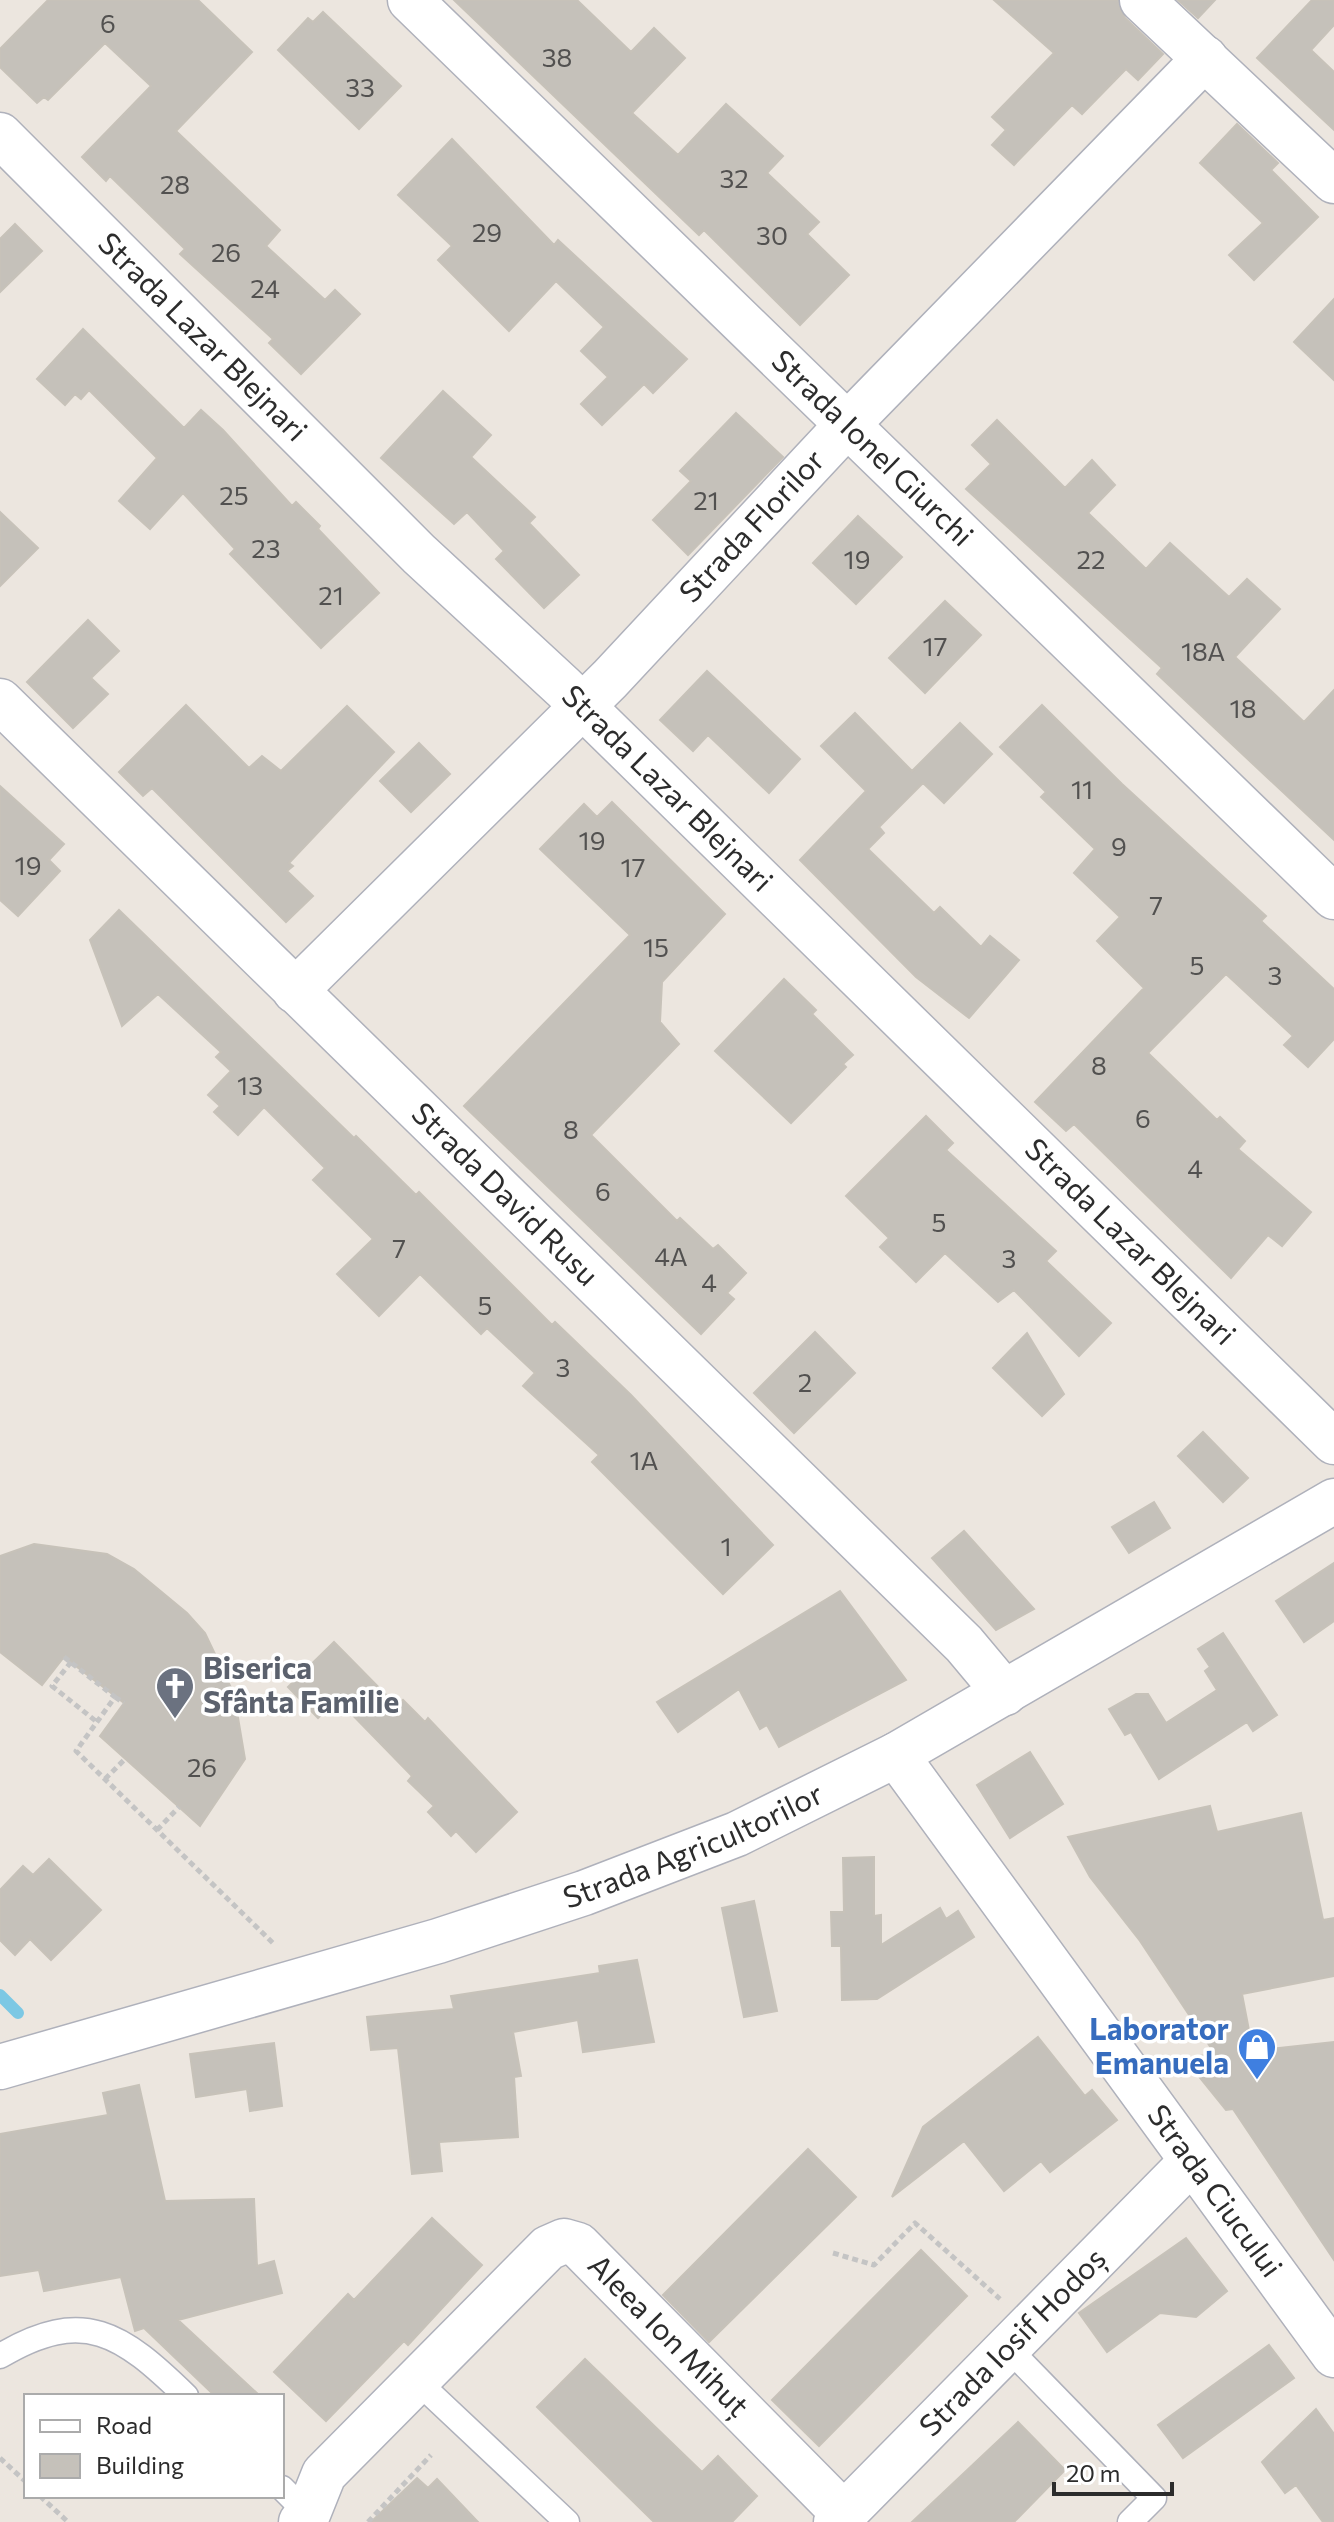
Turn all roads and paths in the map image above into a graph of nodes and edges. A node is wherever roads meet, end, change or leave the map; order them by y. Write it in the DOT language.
graph roads {
  1 [pos="410,0"];
  2 [pos="1142,0"];
  3 [pos="1205,58"];
  4 [pos="0,135"];
  5 [pos="1334,181"];
  6 [pos="846,426"];
  7 [pos="0,701"];
  8 [pos="580,706"];
  9 [pos="1334,897"];
  10 [pos="295,991"];
  11 [pos="1334,1442"];
  12 [pos="1334,1501"];
  13 [pos="64,1657"];
  14 [pos="71,1662"];
  15 [pos="1005,1693"];
  16 [pos="115,1697"];
  17 [pos="124,1703"];
  18 [pos="97,1722"];
  19 [pos="896,1755"];
  20 [pos="125,1759"];
  21 [pos="105,1779"];
  22 [pos="179,1807"];
  23 [pos="157,1830"];
  24 [pos="276,1945"];
  25 [pos="0,2067"];
  26 [pos="1191,2162"];
  27 [pos="833,2253"];
  28 [pos="1007,2305"];
  29 [pos="1008,2348"];
  30 [pos="1334,2355"];
  31 [pos="0,2356"];
  32 [pos="416,2380"];
  33 [pos="184,2394"];
  34 [pos="431,2455"];
  35 [pos="0,2458"];
  36 [pos="24,2480"];
  37 [pos="42,2498"];
  38 [pos="297,2508"];
  39 [pos="840,2518"];
  40 [pos="68,2522"];
  41 [pos="368,2522"];
  42 [pos="567,2522"];
  43 [pos="1130,2522"];
  1 -- 6 [label="street, Strada Ionel Giurchi"];
  2 -- 3 [label="street"];
  3 -- 5 [label="street"];
  3 -- 6 [label="street, Strada Florilor"];
  4 -- 8 [label="street, Strada Lazar Blejnari"];
  6 -- 8 [label="street, Strada Florilor"];
  6 -- 9 [label="street, Strada Ionel Giurchi"];
  7 -- 10 [label="street, Strada David Rusu"];
  8 -- 10 [label="street, Strada Florilor"];
  8 -- 11 [label="street, Strada Lazar Blejnari"];
  10 -- 15 [label="street, Strada David Rusu"];
  12 -- 15 [label="street, Strada Agricultorilor"];
  13 -- 14 [label="path"];
  14 -- 16 [label="path"];
  14 -- 18 [label="path"];
  15 -- 19 [label="street, Strada Agricultorilor"];
  16 -- 17 [label="path"];
  16 -- 18 [label="path"];
  18 -- 21 [label="path"];
  19 -- 25 [label="street, Strada Agricultorilor"];
  19 -- 26 [label="street, Strada Ciucului"];
  20 -- 21 [label="path"];
  21 -- 23 [label="path"];
  22 -- 23 [label="path"];
  23 -- 24 [label="path"];
  26 -- 29 [label="street, Strada Iosif Hodoș"];
  26 -- 30 [label="street, Strada Ciucului"];
  27 -- 28 [label="path"];
  29 -- 39 [label="street, Strada Iosif Hodoș"];
  29 -- 43 [label="lane"];
  31 -- 33 [label="lane"];
  32 -- 38 [label="street, Aleea Ion Mihuț"];
  32 -- 39 [label="street, Aleea Ion Mihuț"];
  32 -- 42 [label="lane"];
  34 -- 41 [label="path"];
  35 -- 36 [label="path"];
  37 -- 40 [label="path"];
}
